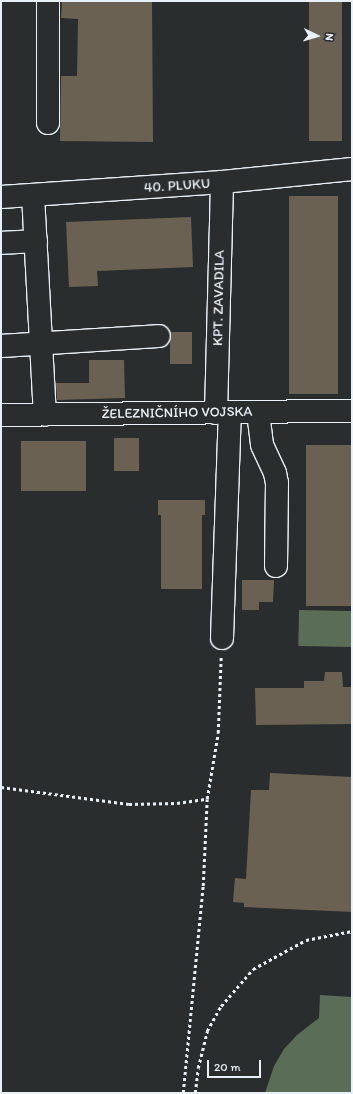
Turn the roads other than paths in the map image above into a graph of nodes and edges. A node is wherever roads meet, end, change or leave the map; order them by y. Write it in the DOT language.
graph roads {
  1 [pos="48,1"];
  2 [pos="48,123"];
  3 [pos="352,169"];
  4 [pos="222,182"];
  5 [pos="33,195"];
  6 [pos="1,197"];
  7 [pos="36,241"];
  8 [pos="1,244"];
  9 [pos="159,336"];
  10 [pos="41,344"];
  11 [pos="1,346"];
  12 [pos="352,411"];
  13 [pos="258,412"];
  14 [pos="223,413"];
  15 [pos="1,415"];
  16 [pos="45,415"];
  17 [pos="276,566"];
  18 [pos="222,638"];
  1 -- 2 [label="street"];
  3 -- 4 [label="street, 40. PLUKU"];
  4 -- 5 [label="street, 40. PLUKU"];
  4 -- 14 [label="street, KPT. ZAVADILA"];
  5 -- 6 [label="street, 40. PLUKU"];
  5 -- 7 [label="street"];
  7 -- 8 [label="street"];
  7 -- 10 [label="street"];
  9 -- 10 [label="street"];
  10 -- 11 [label="street"];
  10 -- 16 [label="street"];
  12 -- 13 [label="street, ŽELEZNIČNÍHO VOJSKA"];
  13 -- 14 [label="street, ŽELEZNIČNÍHO VOJSKA"];
  13 -- 17 [label="street"];
  14 -- 16 [label="street, ŽELEZNIČNÍHO VOJSKA"];
  14 -- 18 [label="street, KPT. ZAVADILA"];
  15 -- 16 [label="street, ŽELEZNIČNÍHO VOJSKA"];
}
